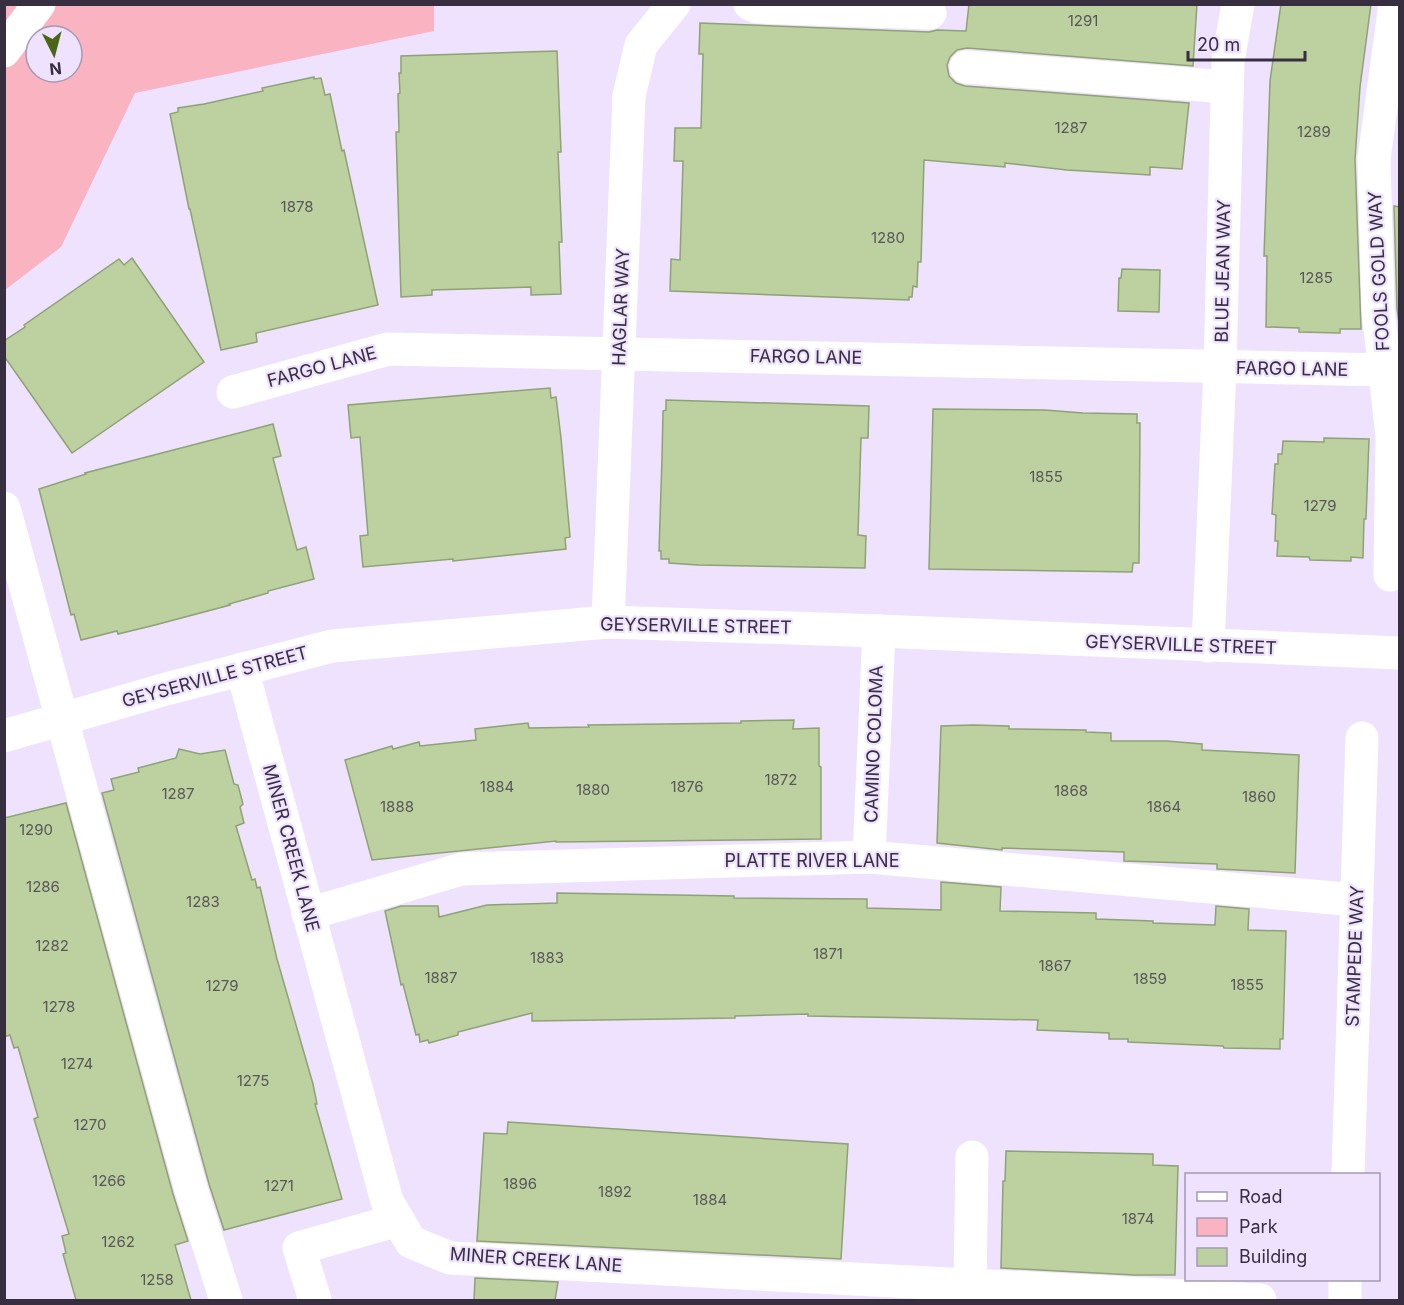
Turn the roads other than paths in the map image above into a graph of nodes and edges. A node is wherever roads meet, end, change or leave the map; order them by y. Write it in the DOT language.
graph roads {
  1 [pos="39,4"];
  2 [pos="674,4"];
  3 [pos="750,4"];
  4 [pos="1238,4"];
  5 [pos="1395,4"];
  6 [pos="930,13"];
  7 [pos="4,51"];
  8 [pos="966,67"];
  9 [pos="1227,87"];
  10 [pos="620,353"];
  11 [pos="1220,368"];
  12 [pos="1384,370"];
  13 [pos="233,392"];
  14 [pos="4,508"];
  15 [pos="1390,575"];
  16 [pos="608,622"];
  17 [pos="879,631"];
  18 [pos="1208,646"];
  19 [pos="1400,653"];
  20 [pos="243,669"];
  21 [pos="63,719"];
  22 [pos="4,736"];
  23 [pos="1362,738"];
  24 [pos="869,857"];
  25 [pos="1357,900"];
  26 [pos="308,914"];
  27 [pos="972,1157"];
  28 [pos="1348,1173"];
  29 [pos="398,1220"];
  30 [pos="1345,1281"];
  31 [pos="970,1285"];
  32 [pos="226,1300"];
  33 [pos="315,1300"];
  34 [pos="1260,1300"];
  35 [pos="1345,1300"];
  1 -- 7 [label="street"];
  2 -- 10 [label="street, HAGLAR WAY"];
  3 -- 6 [label="street"];
  4 -- 9 [label="street, BLUE JEAN WAY"];
  5 -- 12 [label="street, FOOLS GOLD WAY"];
  8 -- 9 [label="street"];
  9 -- 11 [label="street, BLUE JEAN WAY"];
  10 -- 11 [label="street, FARGO LANE"];
  10 -- 13 [label="street, FARGO LANE"];
  10 -- 16 [label="street, HAGLAR WAY"];
  11 -- 12 [label="street, FARGO LANE"];
  11 -- 18 [label="street, BLUE JEAN WAY"];
  12 -- 15 [label="street, FOOLS GOLD WAY"];
  14 -- 21 [label="street"];
  16 -- 17 [label="street, GEYSERVILLE STREET"];
  16 -- 20 [label="street, GEYSERVILLE STREET"];
  17 -- 18 [label="street, GEYSERVILLE STREET"];
  17 -- 24 [label="street, CAMINO COLOMA"];
  18 -- 19 [label="street, GEYSERVILLE STREET"];
  20 -- 21 [label="street, GEYSERVILLE STREET"];
  20 -- 26 [label="street, MINER CREEK LANE"];
  21 -- 22 [label="street, GEYSERVILLE STREET"];
  21 -- 32 [label="street"];
  23 -- 25 [label="street, STAMPEDE WAY"];
  24 -- 25 [label="street, PLATTE RIVER LANE"];
  24 -- 26 [label="street, PLATTE RIVER LANE"];
  25 -- 28 [label="street, STAMPEDE WAY"];
  26 -- 29 [label="street, MINER CREEK LANE"];
  27 -- 31 [label="street"];
  29 -- 31 [label="street, MINER CREEK LANE"];
  29 -- 33 [label="street"];
  30 -- 35 [label="street"];
  31 -- 34 [label="street, MINER CREEK LANE"];
}
